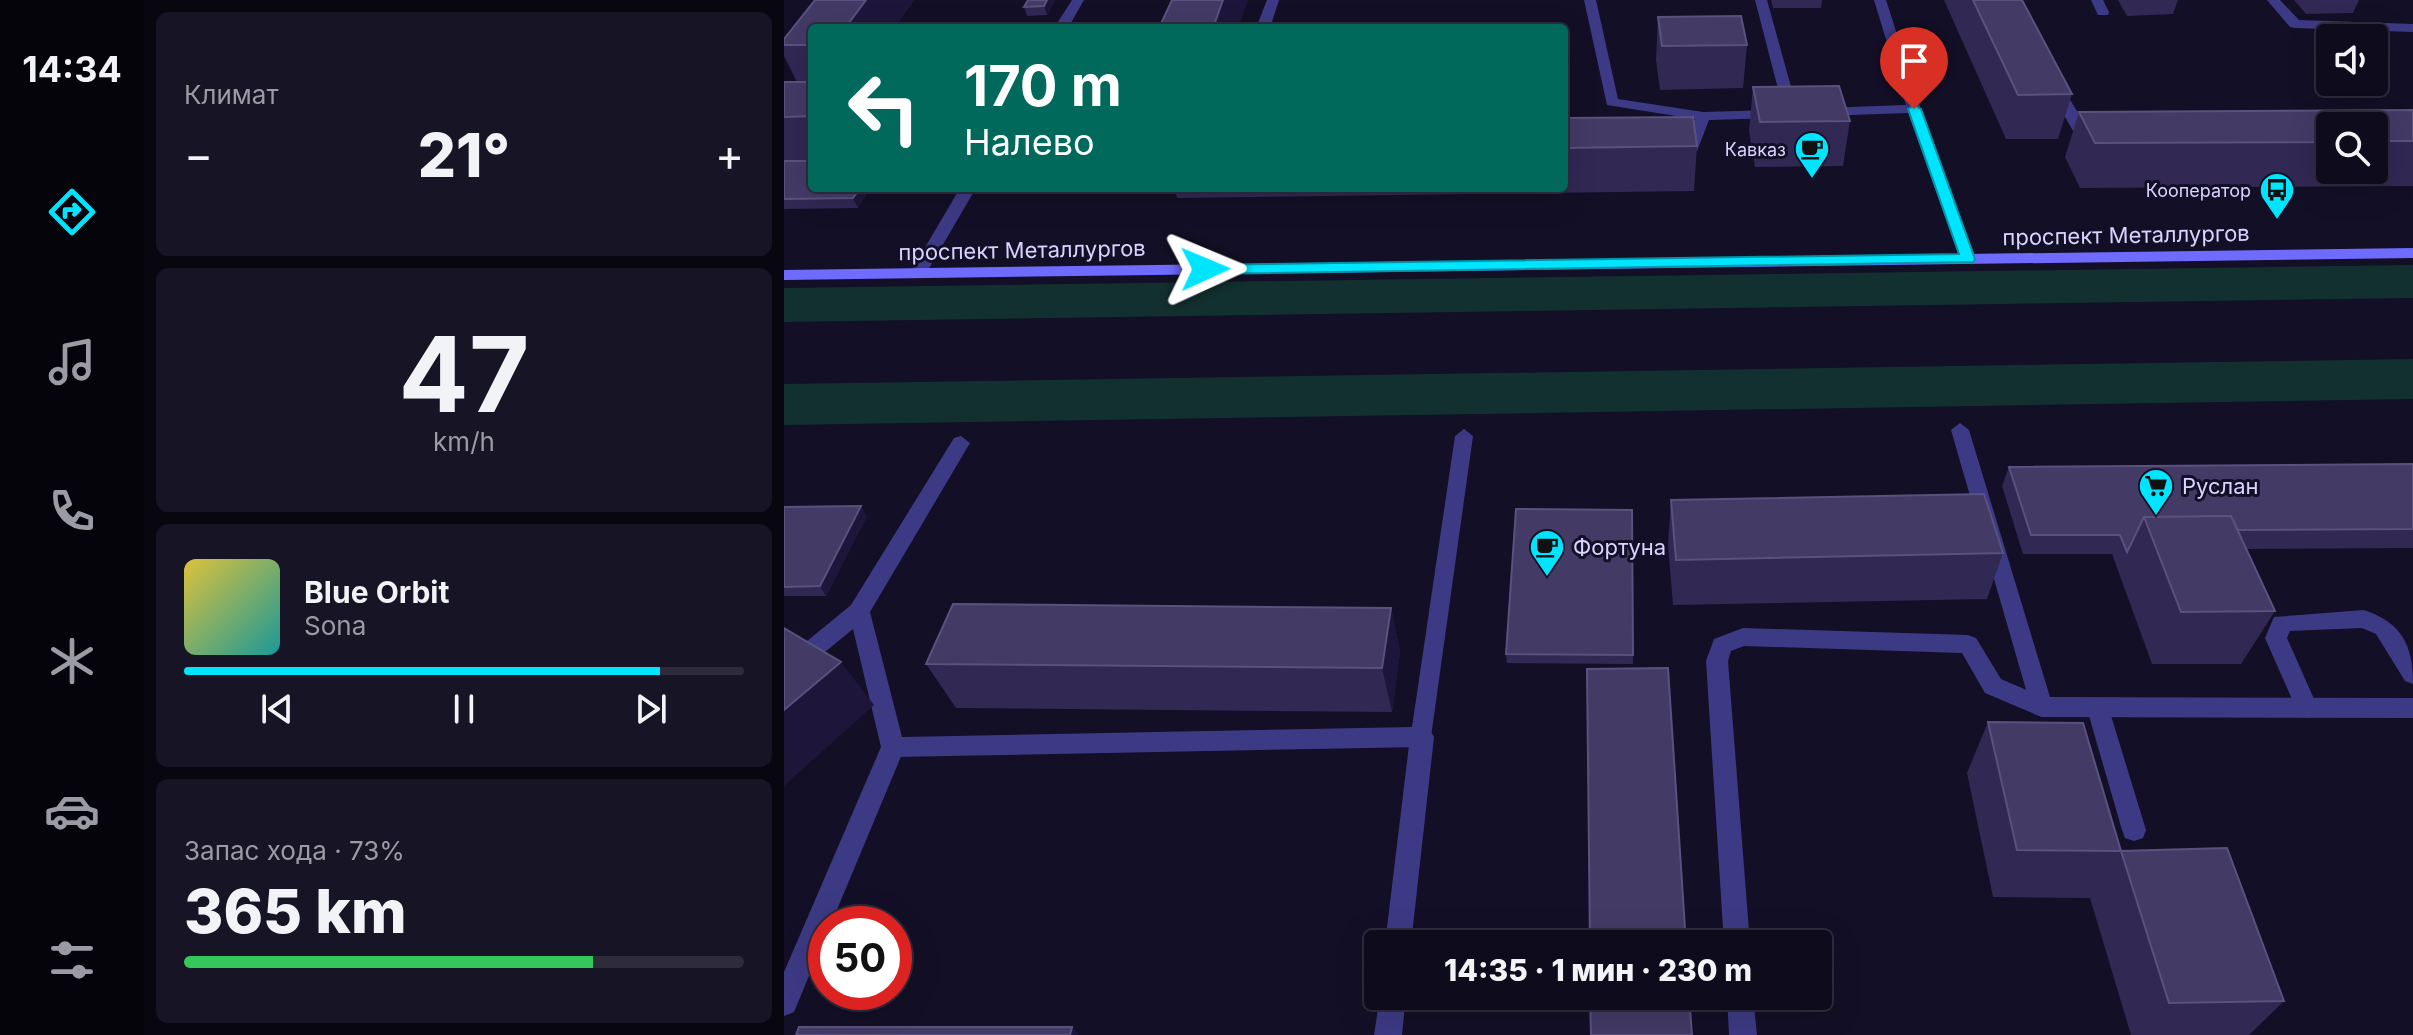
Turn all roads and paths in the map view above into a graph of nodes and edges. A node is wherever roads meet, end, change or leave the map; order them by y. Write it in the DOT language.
graph roads {
  1 [pos="1078,0"];
  2 [pos="1273,0"];
  3 [pos="1590,0"];
  4 [pos="1761,0"];
  5 [pos="1880,0"];
  6 [pos="2273,0"];
  7 [pos="1063,24"];
  8 [pos="1264,24"];
  9 [pos="2408,28"];
  10 [pos="2413,38"];
  11 [pos="2051,78"];
  12 [pos="1914,109"];
  13 [pos="1791,113"];
  14 [pos="1703,116"];
  15 [pos="2102,143"];
  16 [pos="1664,149"];
  17 [pos="966,192"];
  18 [pos="2413,253"];
  19 [pos="1968,259"];
  20 [pos="918,273"];
  21 [pos="784,275"];
  22 [pos="1960,430"];
  23 [pos="1464,436"];
  24 [pos="961,443"];
  25 [pos="859,611"];
  26 [pos="784,673"];
  27 [pos="2413,675"];
  28 [pos="2042,707"];
  29 [pos="2307,708"];
  30 [pos="2413,708"];
  31 [pos="2098,709"];
  32 [pos="1422,737"];
  33 [pos="893,747"];
  34 [pos="2134,830"];
  35 [pos="1400,930"];
  36 [pos="1736,930"];
  37 [pos="784,1003"];
  38 [pos="1391,1010"];
  39 [pos="1741,1010"];
  40 [pos="1388,1035"];
  41 [pos="1743,1035"];
  1 -- 7 [label="street"];
  2 -- 8 [label="street"];
  3 -- 14 [label="street"];
  4 -- 13 [label="street"];
  5 -- 12 [label="street"];
  6 -- 9 [label="street"];
  9 -- 10 [label="street"];
  11 -- 15 [label="street"];
  12 -- 13 [label="street"];
  12 -- 19 [label="street"];
  13 -- 14 [label="street"];
  14 -- 16 [label="street"];
  17 -- 20 [label="street"];
  18 -- 19 [label="main road, проспект Металлургов"];
  19 -- 20 [label="main road, проспект Металлургов"];
  20 -- 21 [label="main road, проспект Металлургов"];
  22 -- 28 [label="street"];
  23 -- 32 [label="street"];
  24 -- 25 [label="street"];
  25 -- 26 [label="street"];
  25 -- 33 [label="street"];
  27 -- 29 [label="street"];
  28 -- 31 [label="street"];
  28 -- 36 [label="street"];
  29 -- 30 [label="street"];
  29 -- 31 [label="street"];
  31 -- 34 [label="street"];
  32 -- 33 [label="street"];
  32 -- 35 [label="street"];
  33 -- 37 [label="street"];
  38 -- 40 [label="street"];
  39 -- 41 [label="street"];
}
